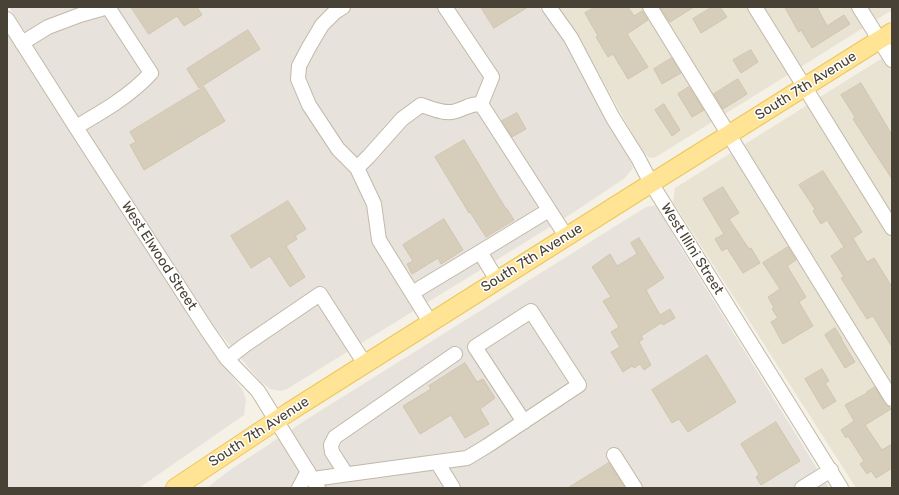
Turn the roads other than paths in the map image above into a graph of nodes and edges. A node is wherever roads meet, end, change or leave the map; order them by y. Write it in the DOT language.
graph roads {
  1 [pos="343,7"];
  2 [pos="445,7"];
  3 [pos="548,7"];
  4 [pos="650,7"];
  5 [pos="755,7"];
  6 [pos="859,7"];
  7 [pos="7,19"];
  8 [pos="886,36"];
  9 [pos="22,43"];
  10 [pos="892,60"];
  11 [pos="805,86"];
  12 [pos="481,104"];
  13 [pos="76,127"];
  14 [pos="728,134"];
  15 [pos="357,168"];
  16 [pos="651,183"];
  17 [pos="549,210"];
  18 [pos="892,228"];
  19 [pos="566,236"];
  20 [pos="480,252"];
  21 [pos="497,280"];
  22 [pos="412,293"];
  23 [pos="430,322"];
  24 [pos="455,354"];
  25 [pos="227,359"];
  26 [pos="365,364"];
  27 [pos="892,399"];
  28 [pos="276,420"];
  29 [pos="524,422"];
  30 [pos="614,455"];
  31 [pos="437,462"];
  32 [pos="831,470"];
  33 [pos="346,474"];
  34 [pos="313,479"];
  35 [pos="175,488"];
  36 [pos="300,488"];
  37 [pos="454,488"];
  38 [pos="635,488"];
  39 [pos="802,488"];
  40 [pos="842,488"];
  1 -- 15 [label="street"];
  2 -- 12 [label="street"];
  3 -- 16 [label="street, West Illini Street"];
  4 -- 14 [label="street"];
  5 -- 11 [label="street"];
  6 -- 8 [label="street"];
  7 -- 9 [label="street, West Elwood Street"];
  8 -- 10 [label="street"];
  8 -- 11 [label="main road, South 7th Avenue"];
  9 -- 13 [label="street, West Elwood Street"];
  9 -- 13 [label="street"];
  11 -- 14 [label="main road, South 7th Avenue"];
  11 -- 18 [label="street"];
  12 -- 15 [label="street"];
  12 -- 17 [label="street"];
  13 -- 25 [label="street, West Elwood Street"];
  14 -- 16 [label="main road, South 7th Avenue"];
  14 -- 27 [label="street"];
  15 -- 22 [label="street"];
  16 -- 19 [label="main road, South 7th Avenue"];
  16 -- 32 [label="street, West Illini Street"];
  17 -- 19 [label="street"];
  17 -- 20 [label="street"];
  19 -- 21 [label="main road, South 7th Avenue"];
  20 -- 21 [label="street"];
  20 -- 22 [label="street"];
  21 -- 23 [label="main road, South 7th Avenue"];
  22 -- 23 [label="street"];
  23 -- 26 [label="main road, South 7th Avenue"];
  24 -- 33 [label="street"];
  25 -- 26 [label="street"];
  25 -- 28 [label="street, West Elwood Street"];
  26 -- 28 [label="main road, South 7th Avenue"];
  28 -- 34 [label="street, West Elwood Street"];
  28 -- 35 [label="main road, South 7th Avenue"];
  29 -- 29 [label="street"];
  29 -- 31 [label="street"];
  30 -- 38 [label="street"];
  31 -- 33 [label="street"];
  31 -- 37 [label="street"];
  32 -- 39 [label="street"];
  32 -- 40 [label="street, West Illini Street"];
  33 -- 34 [label="street"];
  34 -- 36 [label="street"];
}
